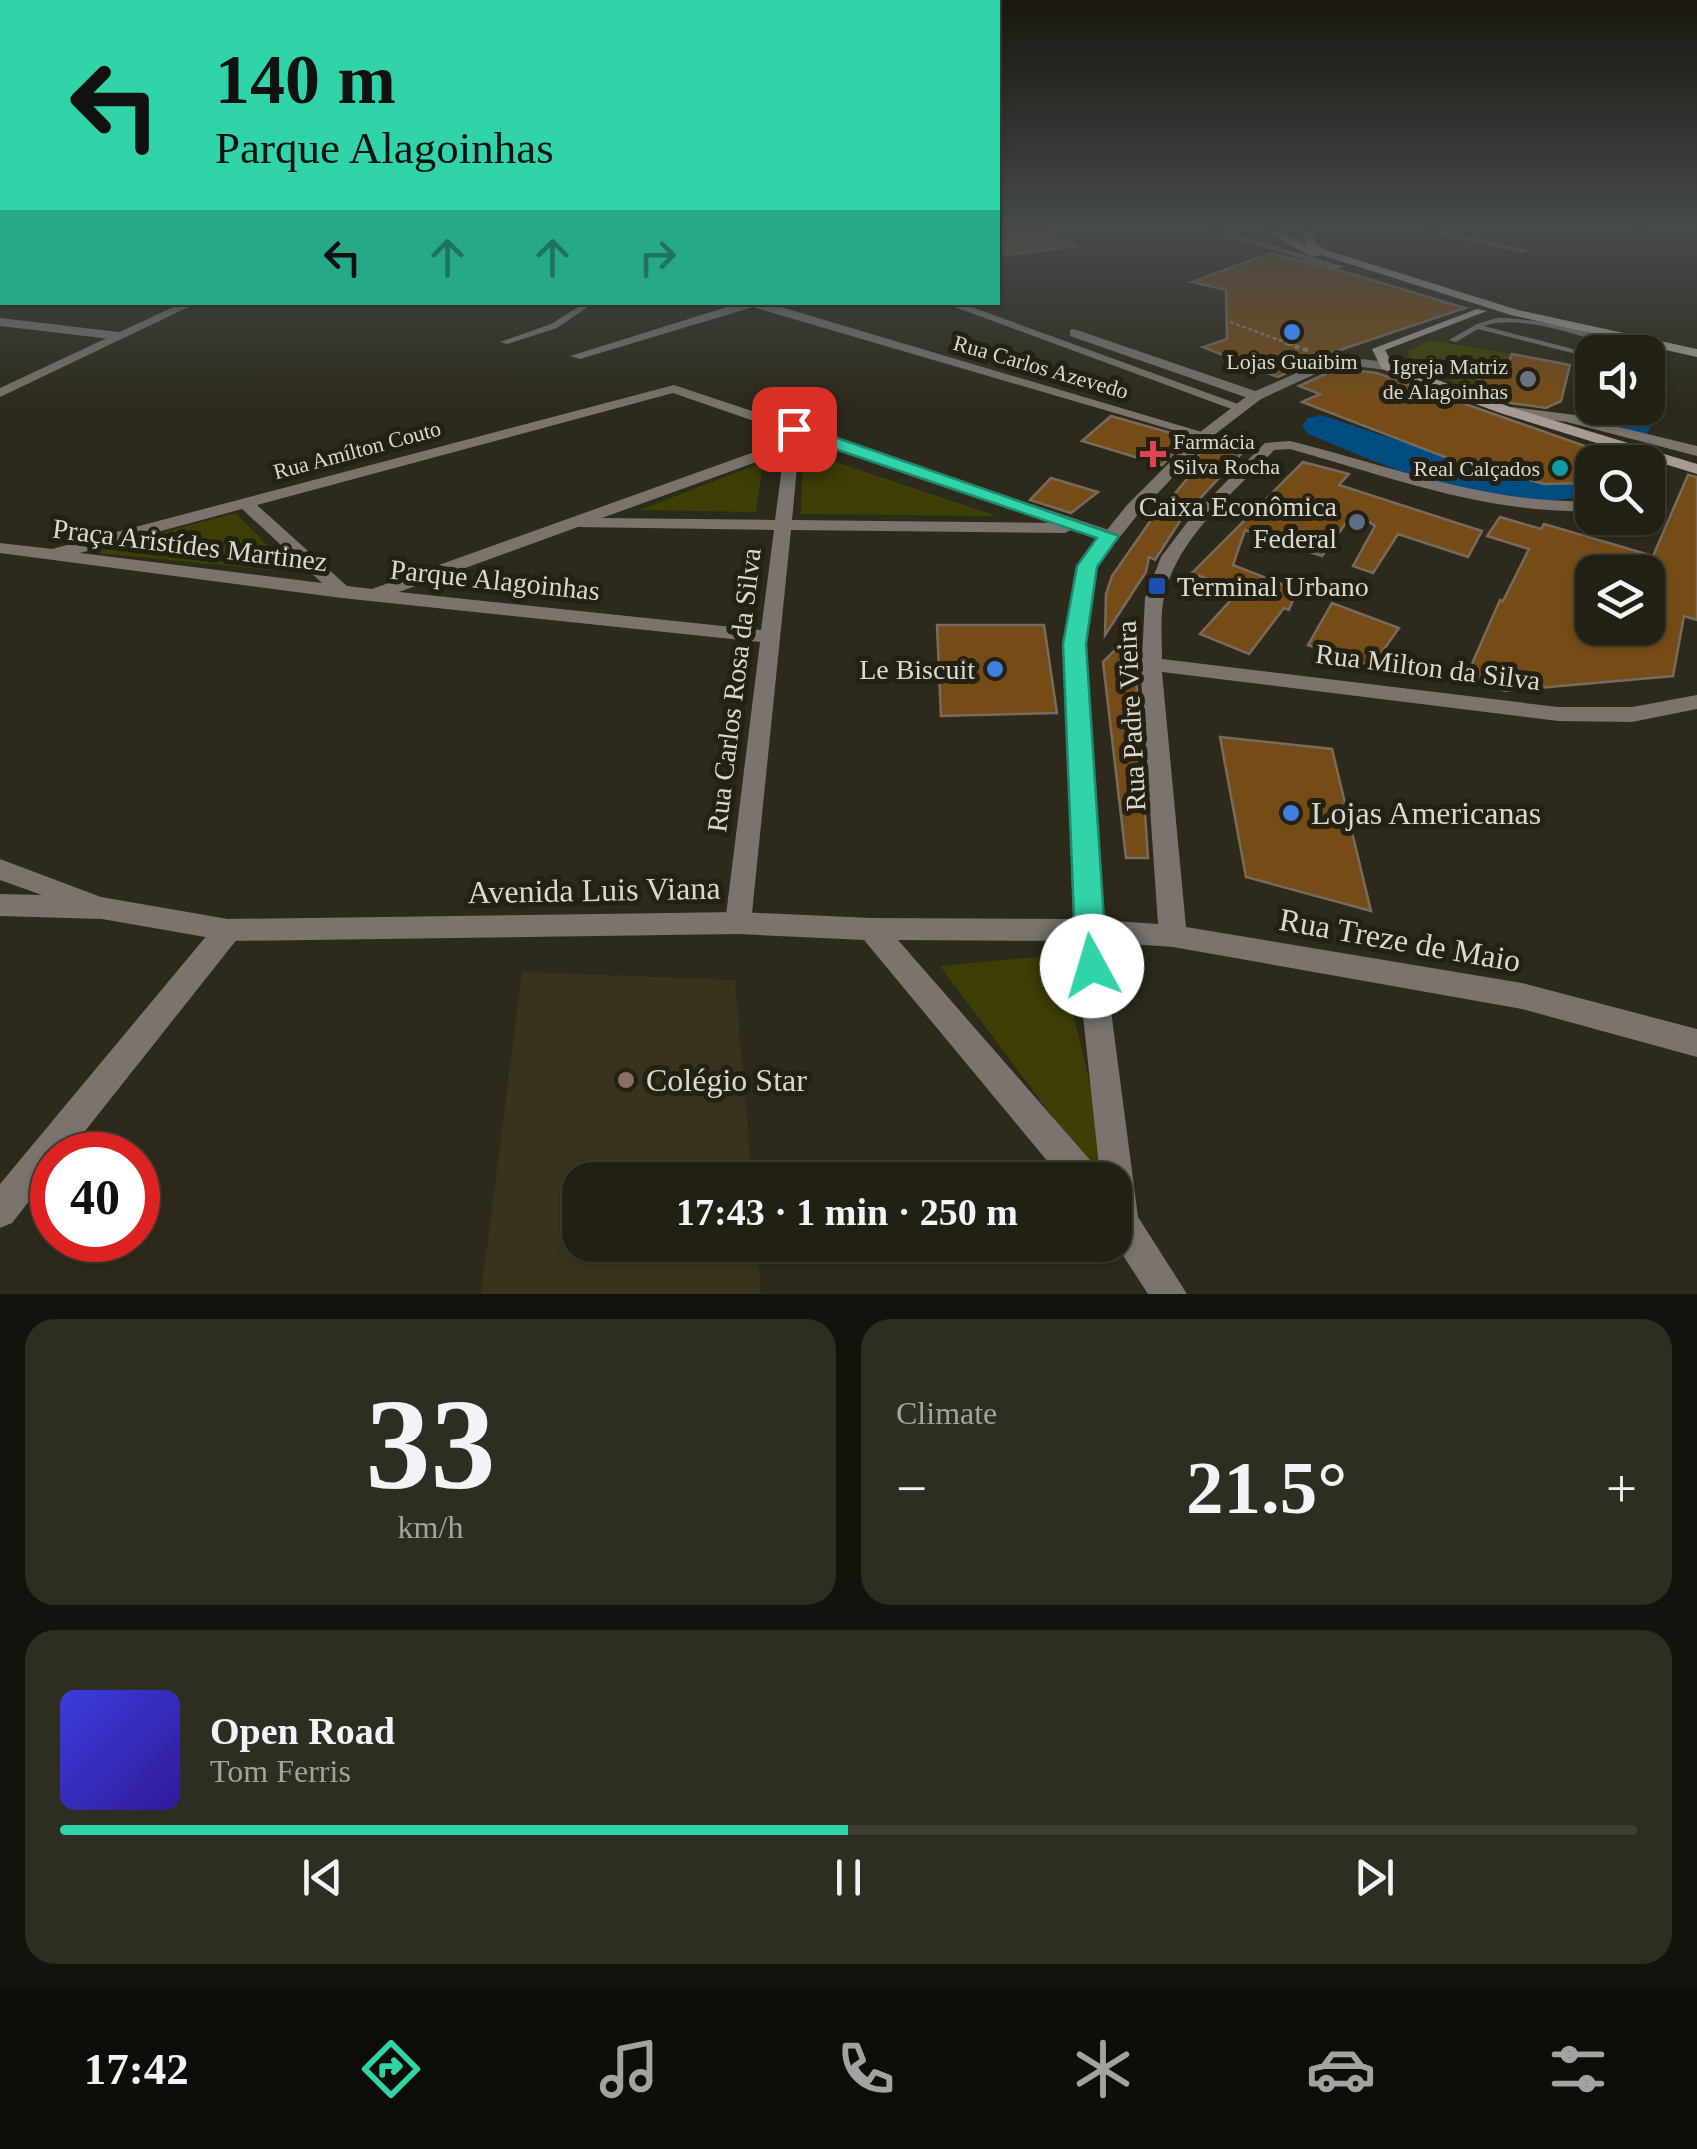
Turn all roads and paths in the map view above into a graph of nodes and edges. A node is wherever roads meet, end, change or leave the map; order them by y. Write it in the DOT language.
graph roads {
  1 [pos="1407,288"];
  2 [pos="1432,288"];
  3 [pos="187,305"];
  4 [pos="587,305"];
  5 [pos="745,305"];
  6 [pos="759,305"];
  7 [pos="955,305"];
  8 [pos="992,305"];
  9 [pos="1481,312"];
  10 [pos="1515,314"];
  11 [pos="0,322"];
  12 [pos="1230,322"];
  13 [pos="1476,327"];
  14 [pos="1585,335"];
  15 [pos="119,336"];
  16 [pos="1575,337"];
  17 [pos="1453,340"];
  18 [pos="504,342"];
  19 [pos="1665,350"];
  20 [pos="1575,352"];
  21 [pos="1697,352"];
  22 [pos="576,356"];
  23 [pos="1385,356"];
  24 [pos="1336,360"];
  25 [pos="0,392"];
  26 [pos="1249,402"];
  27 [pos="1505,410"];
  28 [pos="1573,420"];
  29 [pos="1205,435"];
  30 [pos="793,436"];
  31 [pos="1606,445"];
  32 [pos="1697,451"];
  33 [pos="1665,462"];
  34 [pos="1697,468"];
  35 [pos="245,503"];
  36 [pos="1575,505"];
  37 [pos="582,523"];
  38 [pos="783,524"];
  39 [pos="1083,528"];
  40 [pos="1109,536"];
  41 [pos="0,548"];
  42 [pos="51,555"];
  43 [pos="342,592"];
  44 [pos="372,595"];
  45 [pos="770,637"];
  46 [pos="1150,664"];
  47 [pos="1697,702"];
  48 [pos="0,869"];
  49 [pos="0,905"];
  50 [pos="102,908"];
  51 [pos="738,924"];
  52 [pos="228,930"];
  53 [pos="871,930"];
  54 [pos="1087,930"];
  55 [pos="1173,936"];
  56 [pos="1697,1042"];
  57 [pos="1070,1162"];
  58 [pos="1112,1162"];
  59 [pos="0,1212"];
  60 [pos="1132,1240"];
  61 [pos="1169,1294"];
  1 -- 9 [label="main road"];
  2 -- 10 [label="main road"];
  3 -- 15 [label="street"];
  4 -- 18 [label="lane"];
  5 -- 22 [label="street"];
  6 -- 29 [label="street, Rua Carlos Azevedo"];
  7 -- 26 [label="street"];
  8 -- 26 [label="street"];
  9 -- 10 [label="main road"];
  9 -- 23 [label="main road"];
  10 -- 14 [label="main road"];
  11 -- 15 [label="street"];
  12 -- 24 [label="path"];
  13 -- 16 [label="lane"];
  13 -- 17 [label="lane"];
  13 -- 20 [label="lane"];
  15 -- 25 [label="street"];
  19 -- 21 [label="main road"];
  23 -- 24 [label="street"];
  23 -- 27 [label="main road"];
  24 -- 26 [label="street"];
  26 -- 29 [label="street"];
  27 -- 28 [label="street"];
  27 -- 31 [label="main road"];
  28 -- 32 [label="street"];
  29 -- 40 [label="street"];
  30 -- 35 [label="street, Rua Amílton Couto"];
  30 -- 37 [label="street, Parque Alagoinhas"];
  30 -- 38 [label="street, Rua Carlos Rosa da Silva"];
  30 -- 39 [label="street"];
  33 -- 34 [label="main road"];
  35 -- 42 [label="street, Rua Amílton Couto"];
  35 -- 43 [label="street"];
  36 -- 46 [label="street, Rua Padre Vieira"];
  37 -- 38 [label="street"];
  37 -- 44 [label="street, Parque Alagoinhas"];
  38 -- 39 [label="street"];
  38 -- 45 [label="street, Rua Carlos Rosa da Silva"];
  39 -- 40 [label="street"];
  40 -- 54 [label="street"];
  41 -- 42 [label="street, Praça Aristídes Martinez"];
  42 -- 43 [label="street, Praça Aristídes Martinez"];
  43 -- 44 [label="street, Praça Aristídes Martinez"];
  44 -- 45 [label="street, Parque Alagoinhas"];
  45 -- 51 [label="street, Rua Carlos Rosa da Silva"];
  46 -- 47 [label="street, Rua Milton da Silva"];
  46 -- 55 [label="street, Rua Padre Vieira"];
  48 -- 50 [label="street, Avenida Luis Viana"];
  49 -- 50 [label="street, Avenida Luis Viana"];
  50 -- 52 [label="street, Avenida Luis Viana"];
  51 -- 52 [label="street, Avenida Luis Viana"];
  51 -- 53 [label="street, Avenida Luis Viana"];
  52 -- 59 [label="street"];
  53 -- 54 [label="street, Avenida Luis Viana"];
  53 -- 57 [label="street"];
  54 -- 55 [label="street, Rua Treze de Maio"];
  54 -- 58 [label="street"];
  55 -- 56 [label="street, Rua Treze de Maio"];
  60 -- 61 [label="street"];
}
